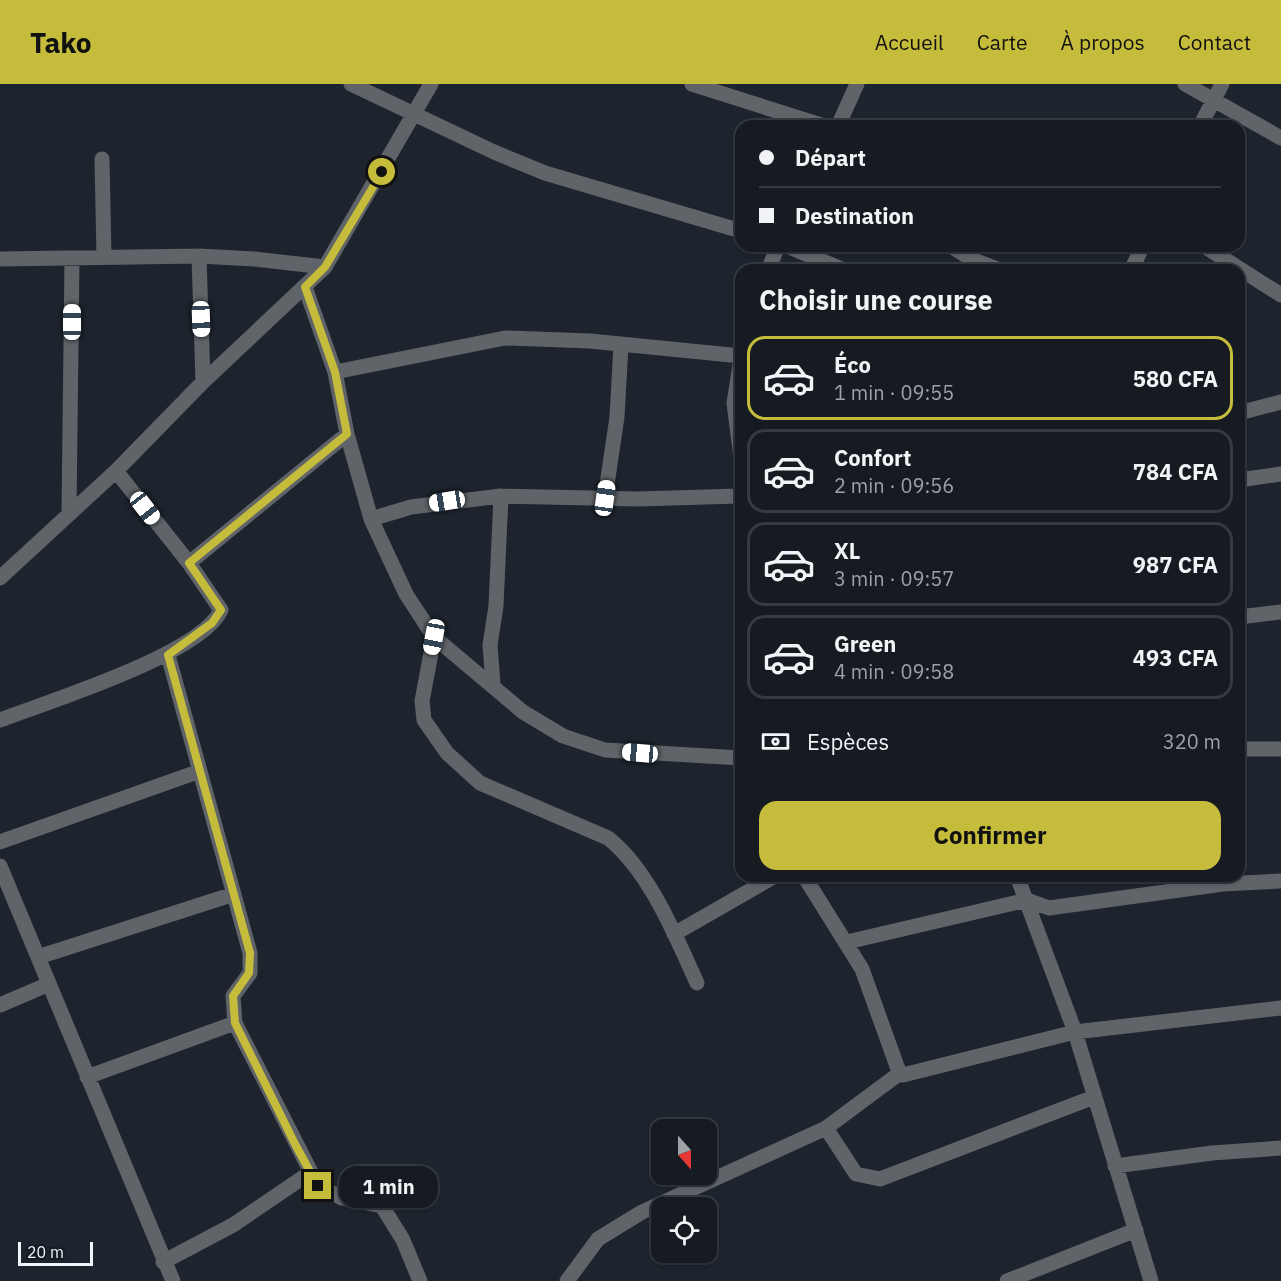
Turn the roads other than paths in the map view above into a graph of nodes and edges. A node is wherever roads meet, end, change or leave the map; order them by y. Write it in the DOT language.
graph roads {
  1 [pos="351,84"];
  2 [pos="431,84"];
  3 [pos="692,84"];
  4 [pos="857,84"];
  5 [pos="1185,84"];
  6 [pos="1222,84"];
  7 [pos="1213,101"];
  8 [pos="415,114"];
  9 [pos="805,120"];
  10 [pos="841,120"];
  11 [pos="1203,120"];
  12 [pos="1281,138"];
  13 [pos="102,159"];
  14 [pos="735,229"];
  15 [pos="801,252"];
  16 [pos="960,252"];
  17 [pos="1213,252"];
  18 [pos="199,256"];
  19 [pos="104,257"];
  20 [pos="0,259"];
  21 [pos="72,259"];
  22 [pos="830,264"];
  23 [pos="984,264"];
  24 [pos="1232,264"];
  25 [pos="325,267"];
  26 [pos="1245,272"];
  27 [pos="305,287"];
  28 [pos="1281,295"];
  29 [pos="621,345"];
  30 [pos="735,357"];
  31 [pos="335,372"];
  32 [pos="202,382"];
  33 [pos="1281,402"];
  34 [pos="1245,411"];
  35 [pos="347,434"];
  36 [pos="116,471"];
  37 [pos="1281,474"];
  38 [pos="1245,479"];
  39 [pos="501,496"];
  40 [pos="735,496"];
  41 [pos="605,498"];
  42 [pos="69,512"];
  43 [pos="371,519"];
  44 [pos="189,563"];
  45 [pos="0,578"];
  46 [pos="1281,612"];
  47 [pos="1245,616"];
  48 [pos="434,637"];
  49 [pos="168,655"];
  50 [pos="493,684"];
  51 [pos="0,720"];
  52 [pos="1245,749"];
  53 [pos="1281,749"];
  54 [pos="735,758"];
  55 [pos="200,771"];
  56 [pos="0,842"];
  57 [pos="0,866"];
  58 [pos="1281,881"];
  59 [pos="766,882"];
  60 [pos="808,882"];
  61 [pos="1020,882"];
  62 [pos="234,894"];
  63 [pos="1027,900"];
  64 [pos="675,934"];
  65 [pos="847,942"];
  66 [pos="38,957"];
  67 [pos="697,983"];
  68 [pos="49,984"];
  69 [pos="0,1005"];
  70 [pos="1281,1008"];
  71 [pos="235,1023"];
  72 [pos="1075,1032"];
  73 [pos="900,1073"];
  74 [pos="87,1077"];
  75 [pos="1094,1097"];
  76 [pos="826,1128"];
  77 [pos="1281,1148"];
  78 [pos="1115,1166"];
  79 [pos="311,1172"];
  80 [pos="1136,1230"];
  81 [pos="163,1262"];
  82 [pos="173,1281"];
  83 [pos="420,1281"];
  84 [pos="567,1281"];
  85 [pos="1007,1281"];
  86 [pos="1151,1281"];
  1 -- 8 [label="street"];
  2 -- 8 [label="street"];
  3 -- 9 [label="street"];
  4 -- 10 [label="street"];
  5 -- 7 [label="street"];
  6 -- 7 [label="street"];
  7 -- 11 [label="street"];
  7 -- 12 [label="street"];
  8 -- 14 [label="street"];
  8 -- 25 [label="street"];
  13 -- 19 [label="street"];
  15 -- 22 [label="street"];
  16 -- 23 [label="street"];
  17 -- 24 [label="street"];
  18 -- 19 [label="street"];
  18 -- 25 [label="street"];
  18 -- 32 [label="street"];
  19 -- 21 [label="street"];
  20 -- 21 [label="street"];
  21 -- 42 [label="street"];
  25 -- 27 [label="street"];
  26 -- 28 [label="street"];
  27 -- 31 [label="street"];
  27 -- 32 [label="street"];
  29 -- 30 [label="street"];
  29 -- 31 [label="street"];
  29 -- 41 [label="street"];
  31 -- 35 [label="street"];
  32 -- 36 [label="street"];
  33 -- 34 [label="street"];
  35 -- 43 [label="street"];
  35 -- 44 [label="street"];
  36 -- 42 [label="street"];
  36 -- 44 [label="street"];
  37 -- 38 [label="street"];
  39 -- 41 [label="street"];
  39 -- 43 [label="street"];
  39 -- 50 [label="street"];
  40 -- 41 [label="street"];
  42 -- 45 [label="street"];
  43 -- 48 [label="street"];
  44 -- 49 [label="street"];
  46 -- 47 [label="street"];
  48 -- 50 [label="street"];
  48 -- 64 [label="street"];
  49 -- 51 [label="street"];
  49 -- 55 [label="street"];
  50 -- 54 [label="street"];
  52 -- 53 [label="street"];
  55 -- 56 [label="street"];
  55 -- 62 [label="street"];
  57 -- 66 [label="street"];
  58 -- 63 [label="street"];
  59 -- 64 [label="street"];
  60 -- 65 [label="street"];
  61 -- 63 [label="street"];
  62 -- 66 [label="street"];
  62 -- 71 [label="street"];
  63 -- 65 [label="street"];
  63 -- 72 [label="street"];
  64 -- 67 [label="street"];
  65 -- 73 [label="street"];
  66 -- 68 [label="street"];
  68 -- 69 [label="street"];
  68 -- 74 [label="street"];
  70 -- 72 [label="street"];
  71 -- 74 [label="street"];
  71 -- 79 [label="street"];
  72 -- 73 [label="street"];
  72 -- 75 [label="street"];
  73 -- 76 [label="street"];
  74 -- 81 [label="street"];
  75 -- 76 [label="street"];
  75 -- 78 [label="street"];
  76 -- 84 [label="street"];
  77 -- 78 [label="street"];
  78 -- 80 [label="street"];
  79 -- 81 [label="street"];
  79 -- 83 [label="street"];
  80 -- 85 [label="street"];
  80 -- 86 [label="street"];
  81 -- 82 [label="street"];
}
